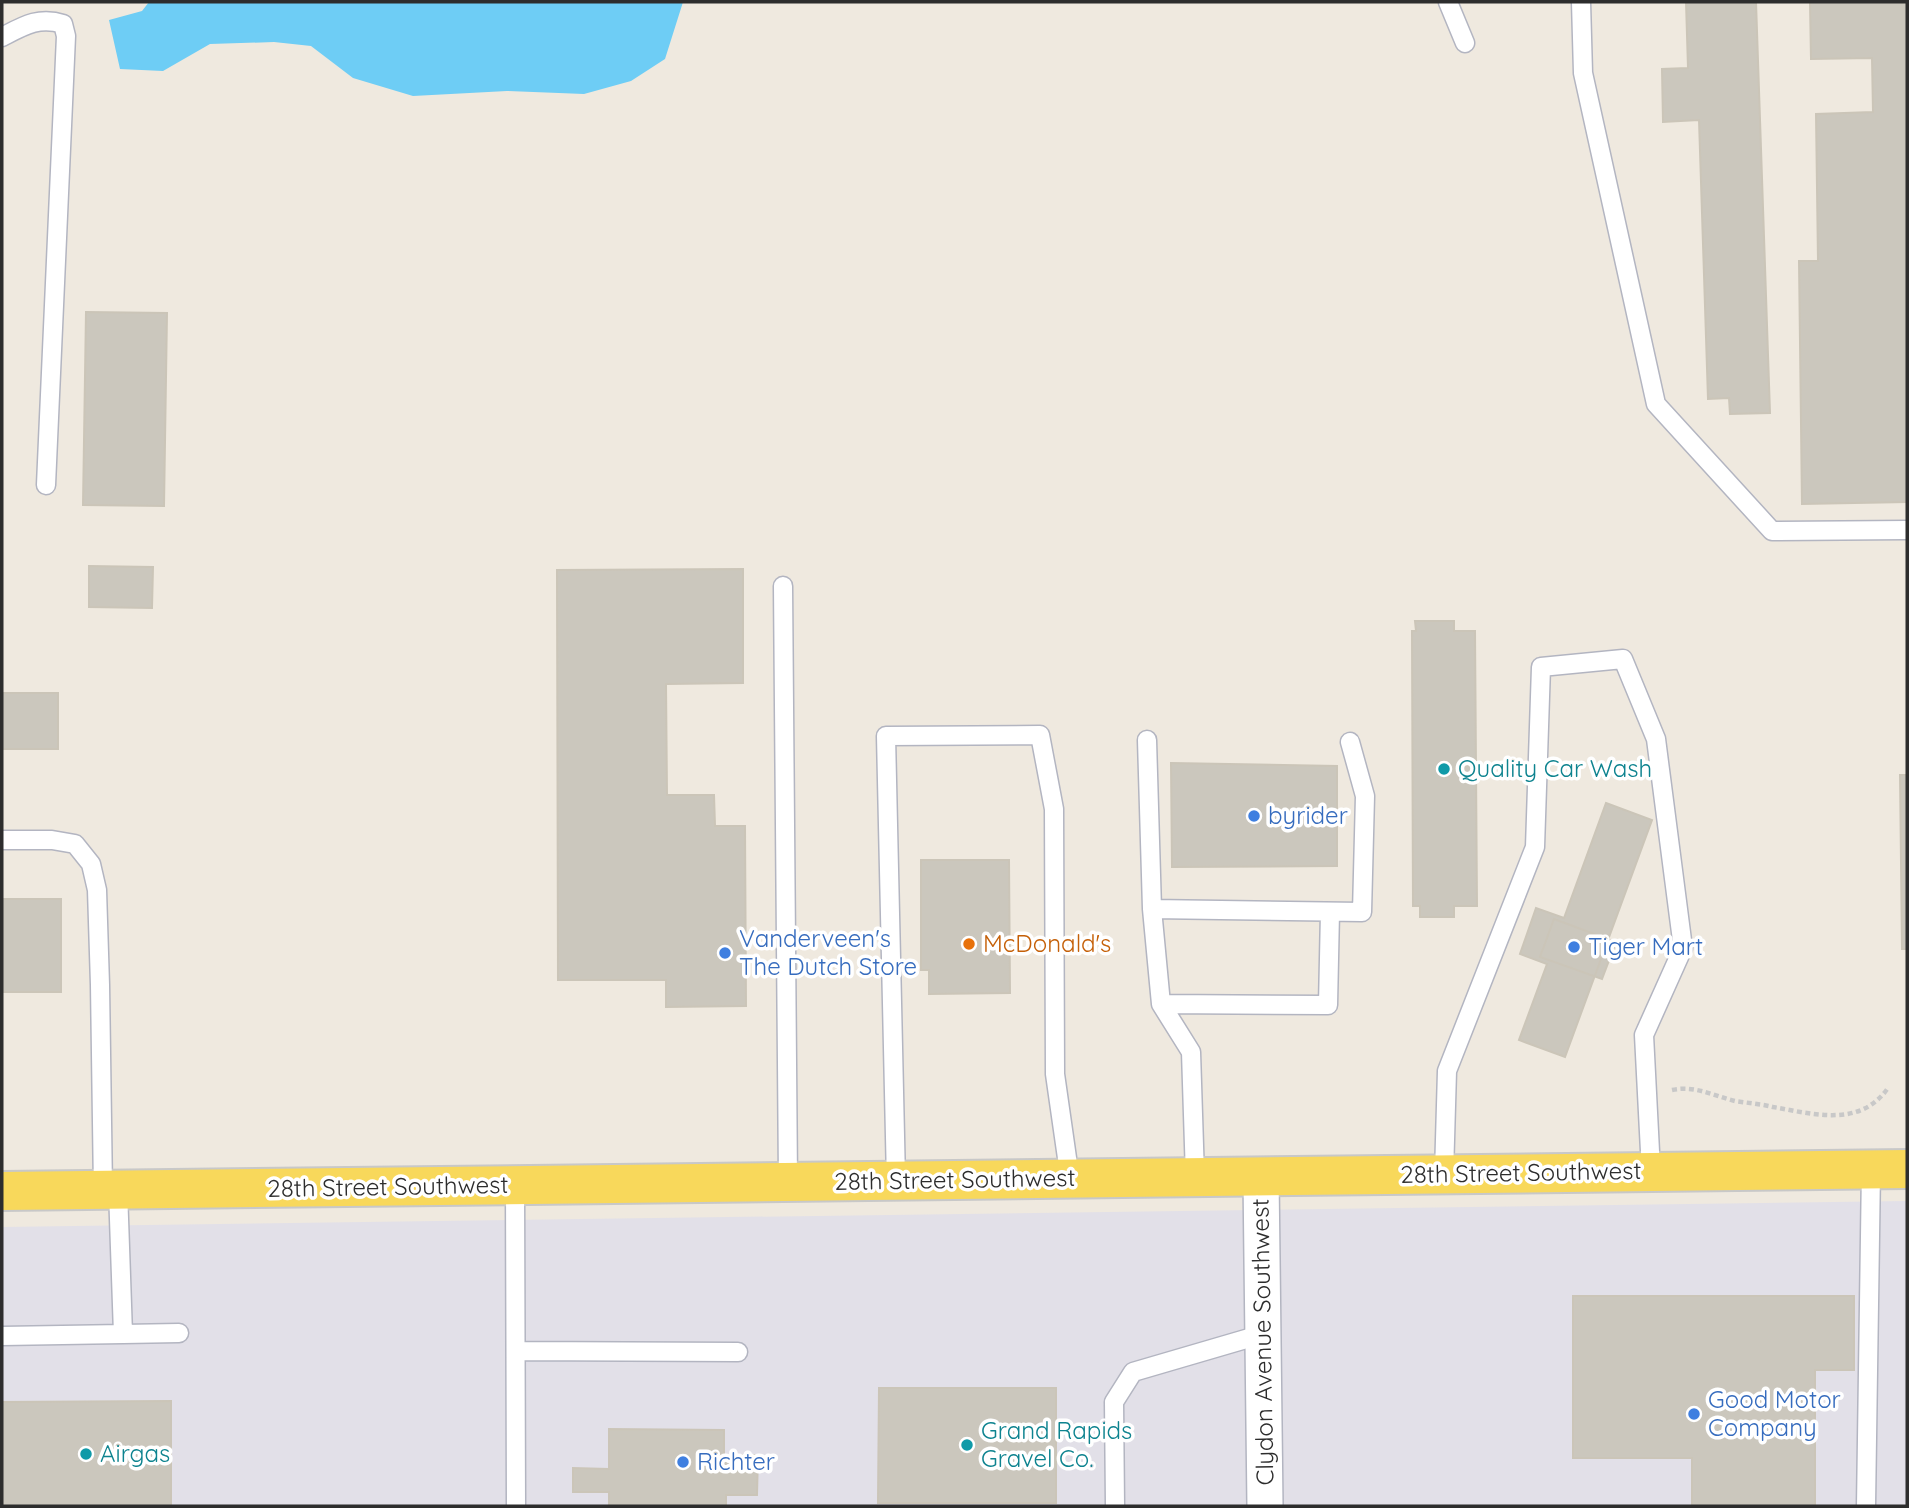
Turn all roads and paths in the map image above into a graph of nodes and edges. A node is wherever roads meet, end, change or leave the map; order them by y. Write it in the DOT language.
graph roads {
  1 [pos="1448,2"];
  2 [pos="1581,2"];
  3 [pos="2,37"];
  4 [pos="1465,43"];
  5 [pos="46,485"];
  6 [pos="1907,530"];
  7 [pos="783,586"];
  8 [pos="1147,740"];
  9 [pos="1350,742"];
  10 [pos="2,840"];
  11 [pos="1152,909"];
  12 [pos="1330,912"];
  13 [pos="1161,1004"];
  14 [pos="1888,1088"];
  15 [pos="1647,1095"];
  16 [pos="1889,1169"];
  17 [pos="1651,1171"];
  18 [pos="1444,1174"];
  19 [pos="1195,1177"];
  20 [pos="1261,1177"];
  21 [pos="1070,1179"];
  22 [pos="896,1181"];
  23 [pos="788,1182"];
  24 [pos="515,1185"];
  25 [pos="110,1190"];
  26 [pos="2,1191"];
  27 [pos="179,1333"];
  28 [pos="123,1334"];
  29 [pos="1263,1334"];
  30 [pos="2,1336"];
  31 [pos="516,1351"];
  32 [pos="738,1352"];
  33 [pos="516,1506"];
  34 [pos="1115,1506"];
  35 [pos="1265,1506"];
  36 [pos="1866,1506"];
  1 -- 4 [label="lane"];
  2 -- 6 [label="lane"];
  3 -- 5 [label="lane"];
  7 -- 23 [label="lane"];
  8 -- 11 [label="lane"];
  9 -- 12 [label="lane"];
  10 -- 25 [label="lane"];
  11 -- 12 [label="lane"];
  11 -- 13 [label="lane"];
  12 -- 13 [label="lane"];
  13 -- 19 [label="lane"];
  14 -- 15 [label="path"];
  15 -- 17 [label="lane"];
  15 -- 18 [label="lane"];
  16 -- 17 [label="main road, 28th Street Southwest"];
  16 -- 36 [label="lane"];
  17 -- 18 [label="main road, 28th Street Southwest"];
  18 -- 20 [label="main road, 28th Street Southwest"];
  19 -- 20 [label="main road, 28th Street Southwest"];
  19 -- 21 [label="main road, 28th Street Southwest"];
  20 -- 29 [label="street, Clydon Avenue Southwest"];
  21 -- 22 [label="main road, 28th Street Southwest"];
  21 -- 22 [label="lane"];
  22 -- 23 [label="main road, 28th Street Southwest"];
  23 -- 24 [label="main road, 28th Street Southwest"];
  24 -- 25 [label="main road, 28th Street Southwest"];
  24 -- 31 [label="lane"];
  25 -- 26 [label="main road, 28th Street Southwest"];
  25 -- 28 [label="lane"];
  27 -- 28 [label="lane"];
  28 -- 30 [label="lane"];
  29 -- 34 [label="lane"];
  29 -- 35 [label="street, Clydon Avenue Southwest"];
  31 -- 32 [label="lane"];
  31 -- 33 [label="lane"];
}
